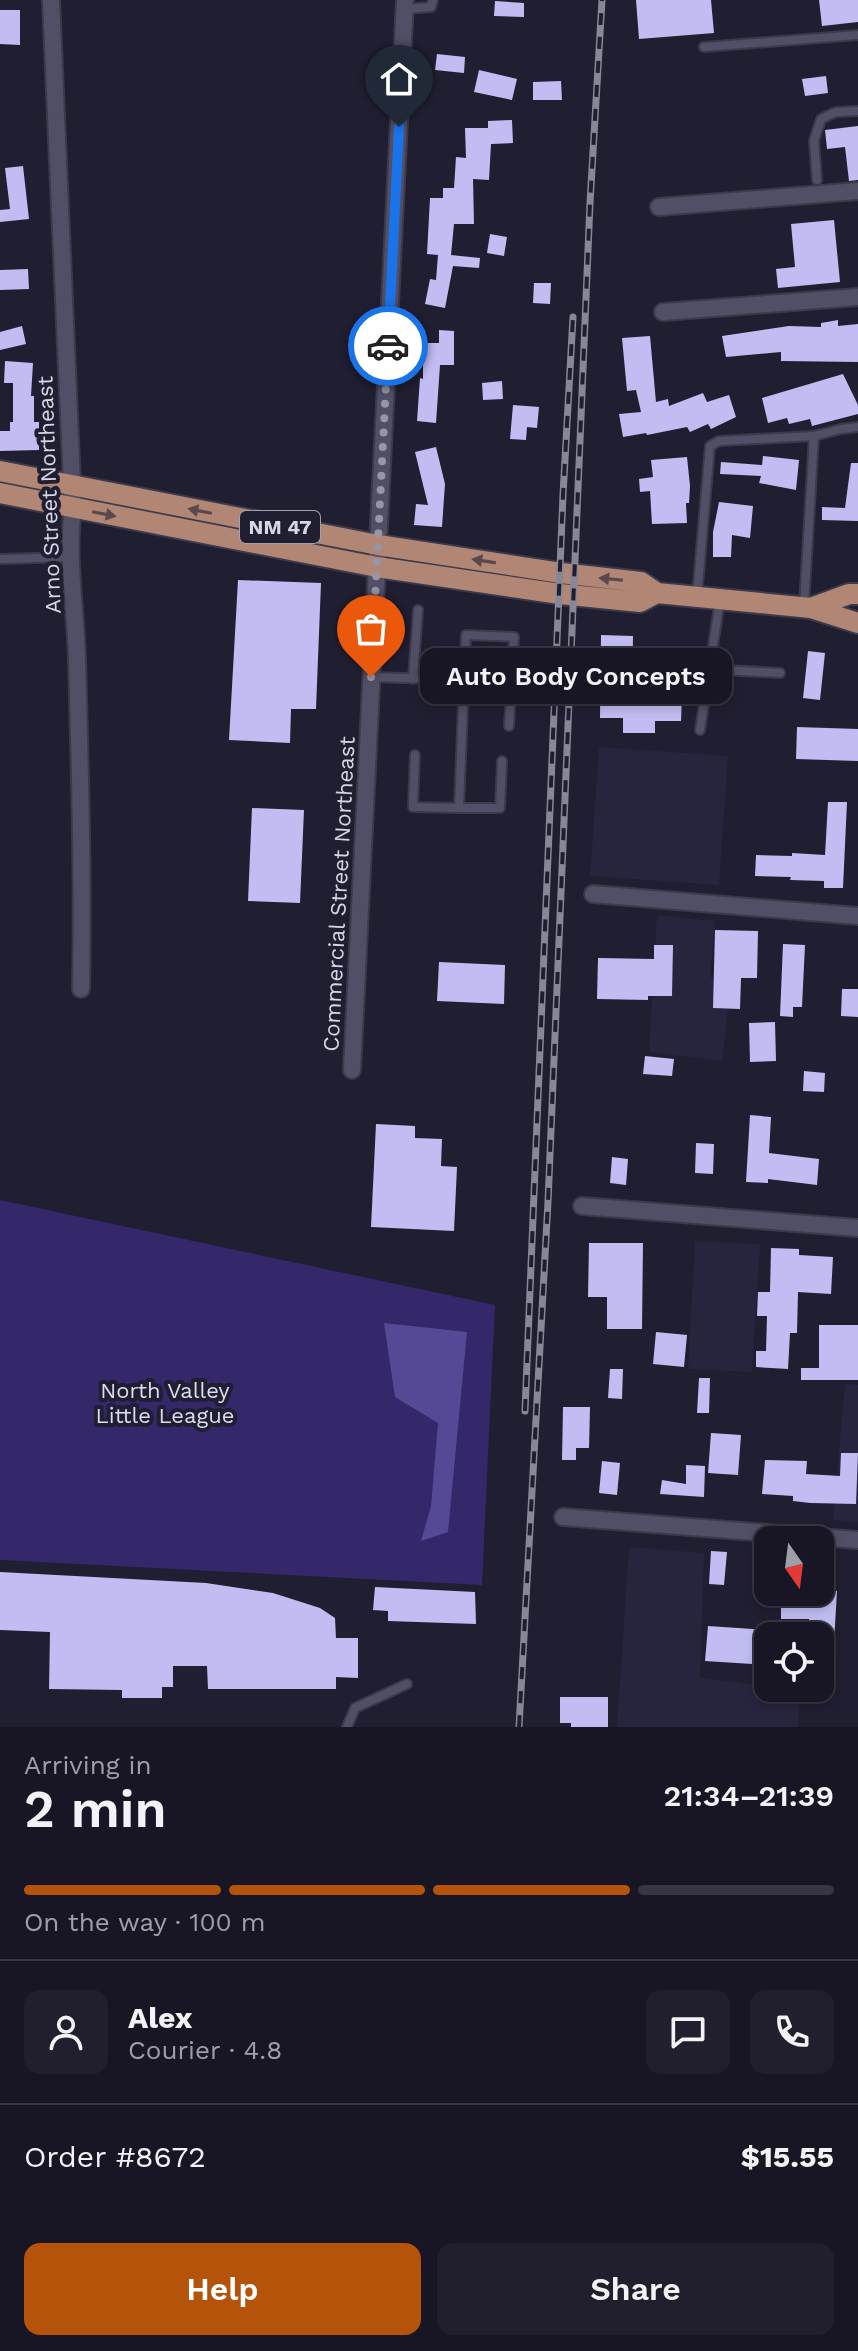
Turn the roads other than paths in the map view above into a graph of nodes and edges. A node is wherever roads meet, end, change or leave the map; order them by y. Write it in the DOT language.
graph roads {
  1 [pos="51,0"];
  2 [pos="433,0"];
  3 [pos="405,4"];
  4 [pos="858,35"];
  5 [pos="704,47"];
  6 [pos="858,111"];
  7 [pos="817,180"];
  8 [pos="858,191"];
  9 [pos="659,207"];
  10 [pos="858,297"];
  11 [pos="663,312"];
  12 [pos="858,427"];
  13 [pos="814,436"];
  14 [pos="0,471"];
  15 [pos="71,486"];
  16 [pos="0,493"];
  17 [pos="73,508"];
  18 [pos="378,545"];
  19 [pos="72,557"];
  20 [pos="0,559"];
  21 [pos="377,567"];
  22 [pos="657,593"];
  23 [pos="858,594"];
  24 [pos="697,597"];
  25 [pos="720,600"];
  26 [pos="807,608"];
  27 [pos="418,610"];
  28 [pos="858,623"];
  29 [pos="651,666"];
  30 [pos="710,670"];
  31 [pos="780,673"];
  32 [pos="371,677"];
  33 [pos="413,679"];
  34 [pos="464,680"];
  35 [pos="509,726"];
  36 [pos="700,730"];
  37 [pos="415,755"];
  38 [pos="502,761"];
  39 [pos="459,808"];
  40 [pos="593,894"];
  41 [pos="858,916"];
  42 [pos="81,989"];
  43 [pos="352,1070"];
  44 [pos="582,1206"];
  45 [pos="858,1228"];
  46 [pos="563,1517"];
  47 [pos="858,1540"];
  48 [pos="407,1684"];
  49 [pos="347,1727"];
  1 -- 15 [label="street, Arno Street Northeast"];
  2 -- 3 [label="lane"];
  3 -- 18 [label="street, Commercial Street Northeast"];
  4 -- 5 [label="lane"];
  6 -- 7 [label="lane"];
  8 -- 9 [label="street"];
  10 -- 11 [label="street"];
  12 -- 13 [label="lane"];
  13 -- 24 [label="lane"];
  13 -- 26 [label="lane"];
  14 -- 15 [label="main road, NM 47"];
  15 -- 17 [label="street, Arno Street Northeast"];
  18 -- 15 [label="main road, NM 47, one-way"];
  16 -- 17 [label="main road, NM 47"];
  17 -- 19 [label="street, Arno Street Northeast"];
  17 -- 21 [label="main road, NM 47, one-way"];
  18 -- 21 [label="street, Commercial Street Northeast"];
  22 -- 18 [label="main road, NM 47, one-way"];
  19 -- 20 [label="lane"];
  19 -- 42 [label="street, Arno Street Northeast"];
  21 -- 22 [label="main road, NM 47"];
  21 -- 32 [label="street, Commercial Street Northeast"];
  22 -- 24 [label="main road, NM 47"];
  23 -- 26 [label="main road, NM 47"];
  24 -- 25 [label="main road, NM 47"];
  25 -- 26 [label="main road, NM 47"];
  25 -- 30 [label="lane"];
  26 -- 28 [label="main road, NM 47"];
  27 -- 33 [label="lane"];
  29 -- 30 [label="lane"];
  30 -- 31 [label="lane"];
  30 -- 36 [label="lane"];
  32 -- 33 [label="lane"];
  32 -- 43 [label="street, Commercial Street Northeast"];
  33 -- 34 [label="lane"];
  34 -- 35 [label="lane"];
  34 -- 39 [label="lane"];
  37 -- 39 [label="lane"];
  38 -- 39 [label="lane"];
  40 -- 41 [label="street"];
  44 -- 45 [label="street"];
  46 -- 47 [label="street"];
  48 -- 49 [label="lane"];
}
